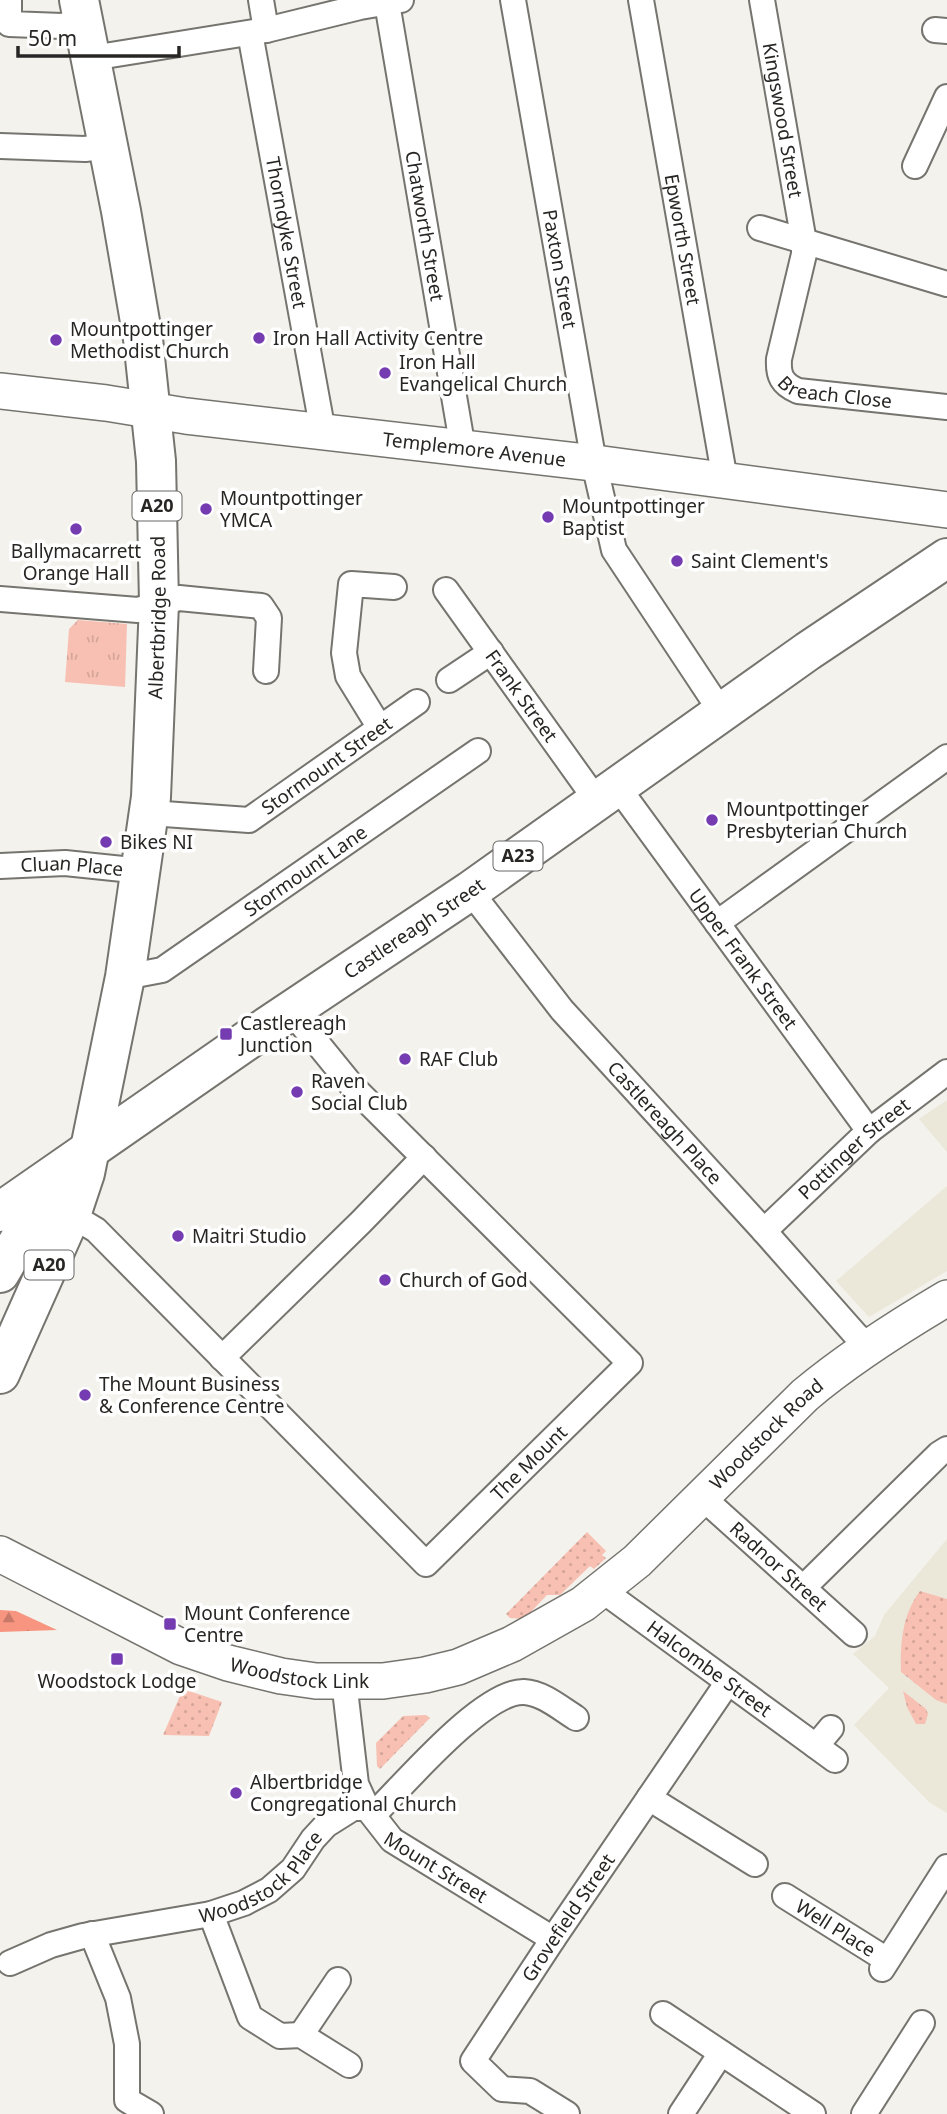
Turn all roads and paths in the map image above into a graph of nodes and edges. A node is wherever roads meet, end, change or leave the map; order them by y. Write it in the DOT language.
graph roads {
  1 [pos="9,0"];
  2 [pos="261,0"];
  3 [pos="513,0"];
  4 [pos="641,0"];
  5 [pos="762,0"];
  6 [pos="395,1"];
  7 [pos="360,4"];
  8 [pos="81,10"];
  9 [pos="258,31"];
  10 [pos="92,58"];
  11 [pos="947,97"];
  12 [pos="0,146"];
  13 [pos="108,146"];
  14 [pos="915,166"];
  15 [pos="760,228"];
  16 [pos="804,242"];
  17 [pos="947,284"];
  18 [pos="0,391"];
  19 [pos="947,407"];
  20 [pos="150,409"];
  21 [pos="323,432"];
  22 [pos="463,449"];
  23 [pos="594,463"];
  24 [pos="725,480"];
  25 [pos="947,510"];
  26 [pos="947,558"];
  27 [pos="394,587"];
  28 [pos="446,590"];
  29 [pos="0,599"];
  30 [pos="159,603"];
  31 [pos="491,652"];
  32 [pos="266,671"];
  33 [pos="449,680"];
  34 [pos="417,702"];
  35 [pos="722,713"];
  36 [pos="380,728"];
  37 [pos="478,751"];
  38 [pos="947,757"];
  39 [pos="607,794"];
  40 [pos="150,813"];
  41 [pos="0,866"];
  42 [pos="142,871"];
  43 [pos="470,891"];
  44 [pos="718,923"];
  45 [pos="125,977"];
  46 [pos="291,1011"];
  47 [pos="947,1072"];
  48 [pos="869,1131"];
  49 [pos="424,1157"];
  50 [pos="73,1162"];
  51 [pos="0,1212"];
  52 [pos="62,1215"];
  53 [pos="764,1231"];
  54 [pos="0,1273"];
  55 [pos="947,1297"];
  56 [pos="0,1311"];
  57 [pos="868,1346"];
  58 [pos="222,1358"];
  59 [pos="0,1374"];
  60 [pos="947,1449"];
  61 [pos="703,1498"];
  62 [pos="1,1560"];
  63 [pos="803,1588"];
  64 [pos="602,1590"];
  65 [pos="853,1634"];
  66 [pos="344,1681"];
  67 [pos="728,1682"];
  68 [pos="576,1718"];
  69 [pos="827,1744"];
  70 [pos="649,1797"];
  71 [pos="367,1808"];
  72 [pos="755,1864"];
  73 [pos="947,1867"];
  74 [pos="785,1896"];
  75 [pos="211,1914"];
  76 [pos="92,1934"];
  77 [pos="553,1939"];
  78 [pos="10,1963"];
  79 [pos="338,1980"];
  80 [pos="663,2014"];
  81 [pos="922,2023"];
  82 [pos="300,2035"];
  83 [pos="721,2053"];
  84 [pos="349,2065"];
  85 [pos="151,2114"];
  86 [pos="567,2114"];
  87 [pos="681,2114"];
  88 [pos="813,2114"];
  89 [pos="864,2114"];
  1 -- 8 [label="street"];
  2 -- 9 [label="street, Thorndyke Street"];
  3 -- 23 [label="street, Paxton Street"];
  4 -- 24 [label="street, Epworth Street"];
  5 -- 16 [label="street, Kingswood Street"];
  6 -- 7 [label="street"];
  6 -- 22 [label="street, Chatworth Street"];
  7 -- 9 [label="street"];
  8 -- 10 [label="main road, Albertbridge Road / A20"];
  9 -- 10 [label="street"];
  9 -- 21 [label="street, Thorndyke Street"];
  10 -- 13 [label="main road, Albertbridge Road / A20"];
  11 -- 14 [label="street"];
  12 -- 13 [label="street"];
  13 -- 20 [label="main road, Albertbridge Road / A20"];
  15 -- 16 [label="street"];
  16 -- 17 [label="street"];
  16 -- 19 [label="street, Breach Close"];
  18 -- 20 [label="street, Templemore Avenue"];
  20 -- 21 [label="street, Templemore Avenue"];
  20 -- 30 [label="main road, Albertbridge Road / A20"];
  21 -- 22 [label="street, Templemore Avenue"];
  22 -- 23 [label="street, Templemore Avenue"];
  23 -- 24 [label="street, Templemore Avenue"];
  23 -- 35 [label="street, Paxton Street"];
  24 -- 25 [label="street, Templemore Avenue"];
  26 -- 35 [label="main road, Castlereagh Street / A23"];
  27 -- 36 [label="street"];
  28 -- 31 [label="street, Frank Street"];
  29 -- 30 [label="street"];
  30 -- 32 [label="street"];
  30 -- 40 [label="main road, Albertbridge Road / A20"];
  31 -- 33 [label="street"];
  31 -- 39 [label="street, Frank Street"];
  34 -- 36 [label="street, Stormount Street"];
  35 -- 39 [label="main road, Castlereagh Street / A23"];
  36 -- 40 [label="street, Stormount Street"];
  37 -- 45 [label="street, Stormount Lane"];
  38 -- 44 [label="street"];
  39 -- 43 [label="main road, Castlereagh Street / A23"];
  39 -- 44 [label="street, Upper Frank Street"];
  40 -- 42 [label="main road, Albertbridge Road / A20"];
  41 -- 42 [label="street, Cluan Place"];
  42 -- 45 [label="main road, Albertbridge Road / A20"];
  43 -- 46 [label="main road, Castlereagh Street / A23"];
  43 -- 53 [label="street, Castlereagh Place"];
  44 -- 48 [label="street, Upper Frank Street"];
  45 -- 50 [label="main road, Albertbridge Road / A20"];
  46 -- 49 [label="street, The Mount"];
  46 -- 50 [label="main road, Castlereagh Street / A23"];
  47 -- 48 [label="street, Pottinger Street"];
  48 -- 53 [label="street, Pottinger Street"];
  49 -- 58 [label="street"];
  49 -- 58 [label="street, The Mount"];
  50 -- 51 [label="main road, A23"];
  50 -- 52 [label="main road"];
  50 -- 54 [label="main road, Albertbridge Road / A20"];
  52 -- 56 [label="main road"];
  52 -- 58 [label="street, The Mount"];
  52 -- 59 [label="main road, A20"];
  53 -- 57 [label="street, Castlereagh Place"];
  55 -- 57 [label="street, Woodstock Road"];
  57 -- 61 [label="street, Woodstock Road"];
  60 -- 63 [label="street"];
  61 -- 63 [label="street, Radnor Street"];
  61 -- 64 [label="street, Woodstock Road"];
  62 -- 66 [label="street, Woodstock Link"];
  63 -- 65 [label="street, Radnor Street"];
  64 -- 66 [label="street, Woodstock Link"];
  64 -- 67 [label="street, Halcombe Street"];
  66 -- 71 [label="street, Mount Street"];
  67 -- 69 [label="street, Halcombe Street"];
  67 -- 70 [label="street, Grovefield Street"];
  68 -- 71 [label="street, Woodstock Place"];
  70 -- 72 [label="street"];
  70 -- 77 [label="street, Grovefield Street"];
  71 -- 75 [label="street, Woodstock Place"];
  71 -- 77 [label="street, Mount Street"];
  73 -- 74 [label="street, Well Place"];
  75 -- 76 [label="street, Woodstock Place"];
  75 -- 82 [label="street"];
  76 -- 78 [label="street, Woodstock Place"];
  76 -- 85 [label="street"];
  77 -- 86 [label="street, Grovefield Street"];
  79 -- 82 [label="street"];
  80 -- 83 [label="street"];
  81 -- 89 [label="street"];
  82 -- 84 [label="street"];
  83 -- 87 [label="street"];
  83 -- 88 [label="street"];
}
